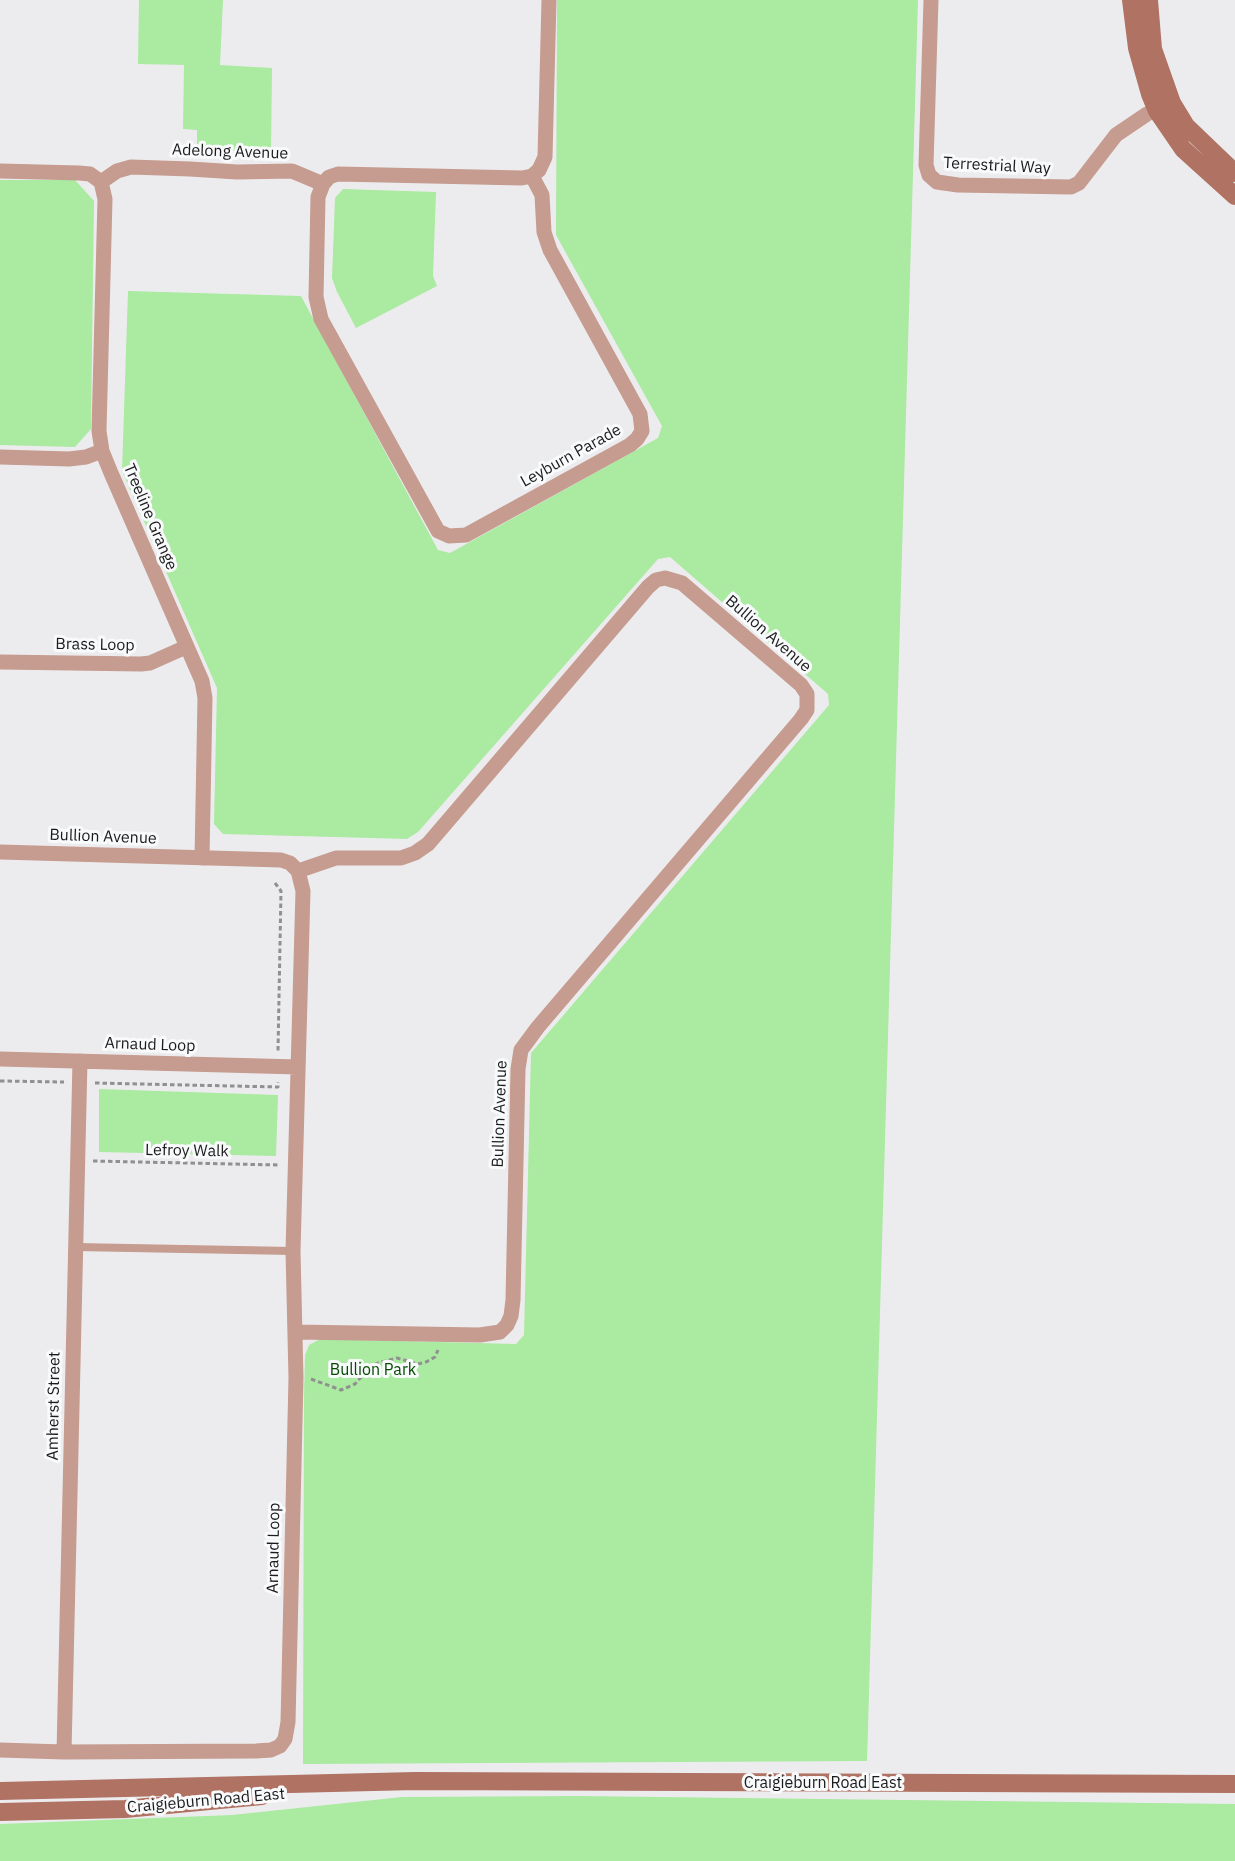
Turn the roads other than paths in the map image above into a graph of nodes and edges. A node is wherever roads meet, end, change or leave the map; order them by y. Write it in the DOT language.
graph roads {
  1 [pos="549,0"];
  2 [pos="931,0"];
  3 [pos="1131,0"];
  4 [pos="1149,0"];
  5 [pos="1164,107"];
  6 [pos="0,171"];
  7 [pos="1235,173"];
  8 [pos="532,176"];
  9 [pos="101,182"];
  10 [pos="323,184"];
  11 [pos="1235,196"];
  12 [pos="102,451"];
  13 [pos="0,457"];
  14 [pos="186,647"];
  15 [pos="0,662"];
  16 [pos="0,852"];
  17 [pos="202,858"];
  18 [pos="298,871"];
  19 [pos="0,1059"];
  20 [pos="80,1061"];
  21 [pos="298,1067"];
  22 [pos="75,1247"];
  23 [pos="293,1251"];
  24 [pos="296,1332"];
  25 [pos="0,1750"];
  26 [pos="63,1752"];
  27 [pos="411,1781"];
  28 [pos="1235,1785"];
  29 [pos="0,1791"];
  30 [pos="0,1812"];
  1 -- 8 [label="street"];
  2 -- 5 [label="street, Terrestrial Way"];
  3 -- 5 [label="main road"];
  4 -- 5 [label="main road"];
  5 -- 7 [label="main road"];
  5 -- 11 [label="main road"];
  6 -- 9 [label="street"];
  8 -- 10 [label="street"];
  8 -- 10 [label="street, Leyburn Parade"];
  9 -- 10 [label="street, Adelong Avenue"];
  9 -- 12 [label="street, Treeline Grange"];
  12 -- 13 [label="street"];
  12 -- 14 [label="street, Treeline Grange"];
  14 -- 15 [label="street, Brass Loop"];
  14 -- 17 [label="street, Treeline Grange"];
  16 -- 17 [label="street, Bullion Avenue"];
  17 -- 18 [label="street, Bullion Avenue"];
  18 -- 21 [label="street, Arnaud Loop"];
  18 -- 24 [label="street, Bullion Avenue"];
  19 -- 20 [label="street, Arnaud Loop"];
  20 -- 21 [label="street, Arnaud Loop"];
  20 -- 22 [label="street, Amherst Street"];
  21 -- 23 [label="street, Arnaud Loop"];
  22 -- 23 [label="lane"];
  22 -- 26 [label="street, Amherst Street"];
  23 -- 24 [label="street, Arnaud Loop"];
  24 -- 26 [label="street, Arnaud Loop"];
  25 -- 26 [label="street, Arnaud Loop"];
  27 -- 28 [label="main road, Craigieburn Road East"];
  27 -- 29 [label="main road, Craigieburn Road East"];
  27 -- 30 [label="main road, Craigieburn Road East"];
}
